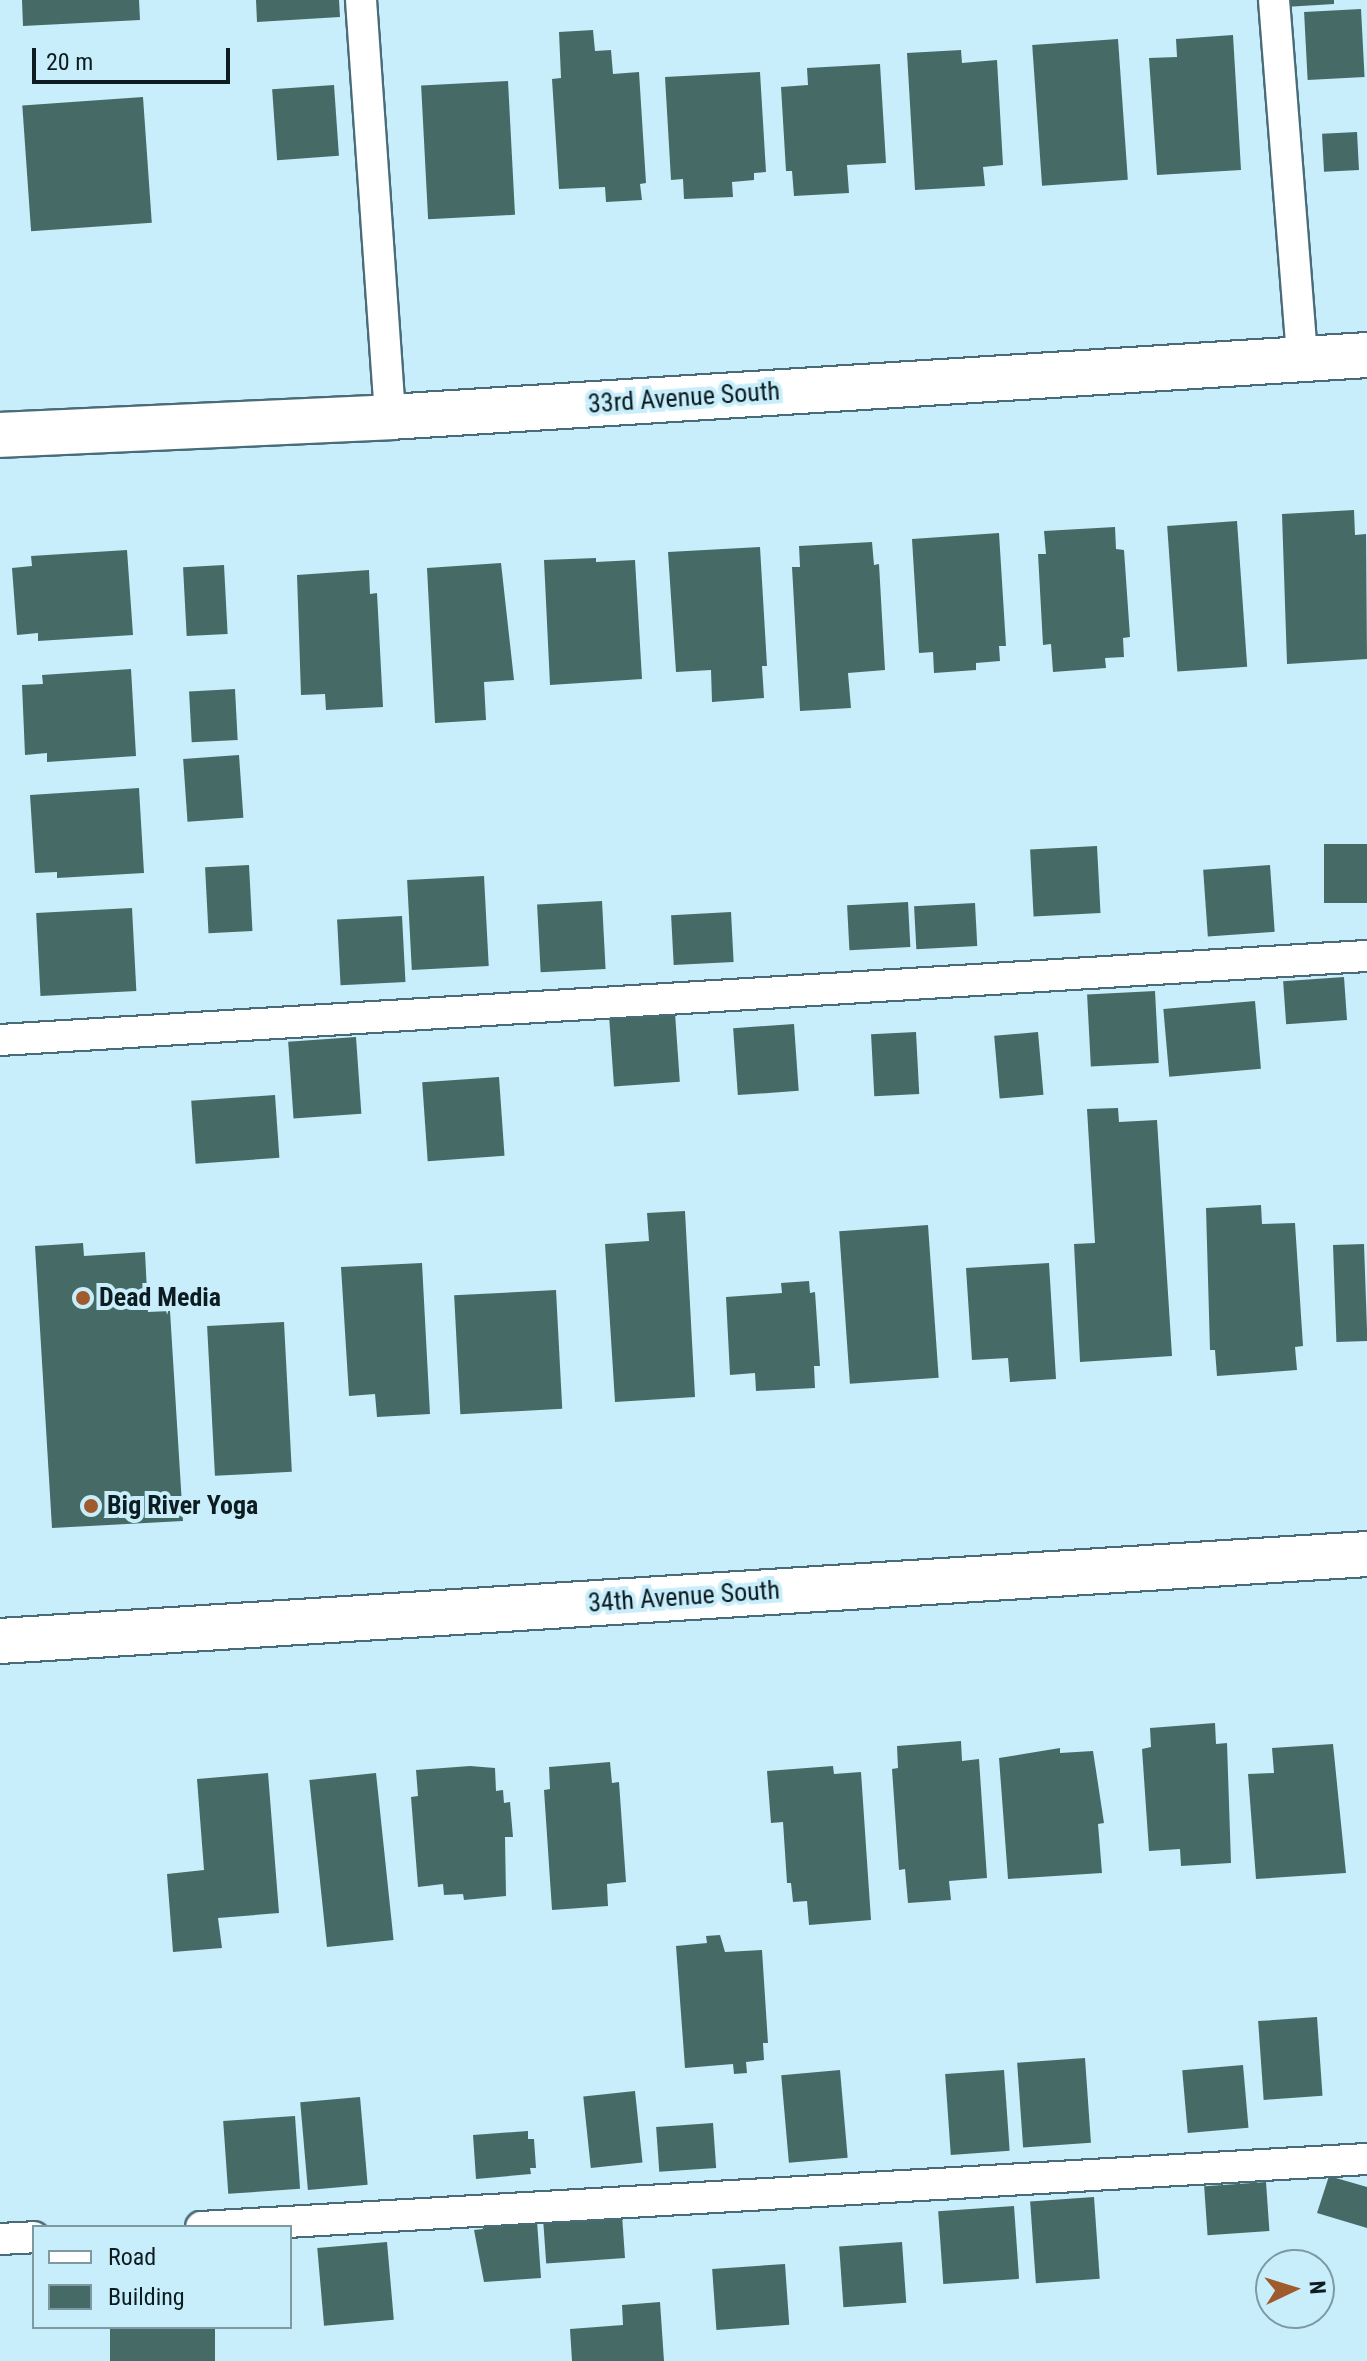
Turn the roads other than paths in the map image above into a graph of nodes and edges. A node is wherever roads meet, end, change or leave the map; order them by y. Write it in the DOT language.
graph roads {
  1 [pos="361,0"];
  2 [pos="1274,0"];
  3 [pos="1367,355"];
  4 [pos="1302,359"];
  5 [pos="390,417"];
  6 [pos="0,435"];
  7 [pos="1367,956"];
  8 [pos="0,1040"];
  9 [pos="1367,1554"];
  10 [pos="0,1641"];
  11 [pos="1367,2159"];
  12 [pos="235,2225"];
  13 [pos="32,2237"];
  14 [pos="0,2239"];
  1 -- 5 [label="lane"];
  2 -- 4 [label="lane"];
  3 -- 4 [label="street, 33rd Avenue South"];
  4 -- 5 [label="street, 33rd Avenue South"];
  5 -- 6 [label="street, 33rd Avenue South"];
  7 -- 8 [label="lane"];
  9 -- 10 [label="street, 34th Avenue South"];
  11 -- 12 [label="lane"];
  13 -- 14 [label="lane"];
}
